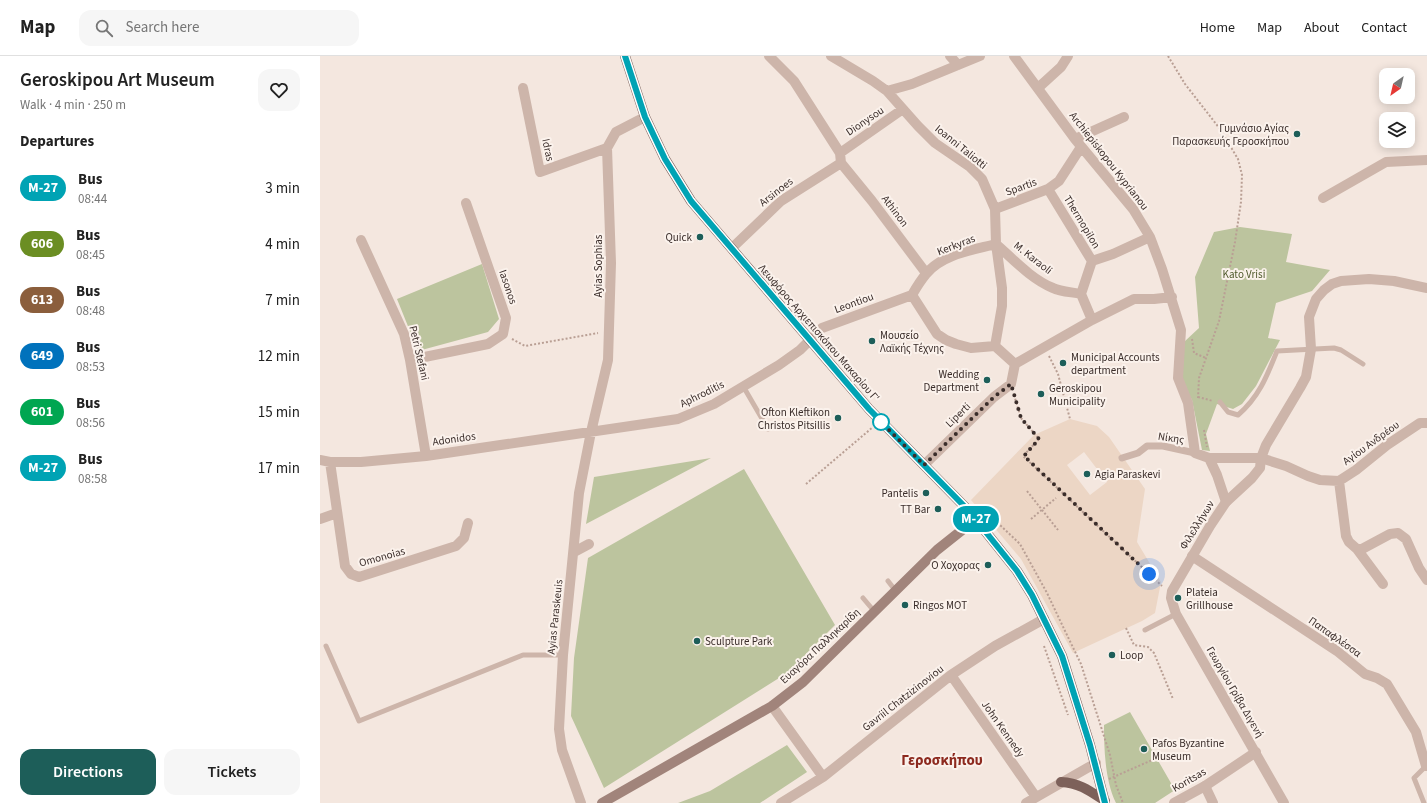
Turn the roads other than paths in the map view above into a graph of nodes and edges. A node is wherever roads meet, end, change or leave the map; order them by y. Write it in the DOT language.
graph roads {
  1 [pos="625,56"];
  2 [pos="769,56"];
  3 [pos="831,56"];
  4 [pos="950,56"];
  5 [pos="980,56"];
  6 [pos="1014,56"];
  7 [pos="1068,56"];
  8 [pos="958,65"];
  9 [pos="523,88"];
  10 [pos="1038,88"];
  11 [pos="887,91"];
  12 [pos="903,109"];
  13 [pos="645,117"];
  14 [pos="1124,117"];
  15 [pos="1078,143"];
  16 [pos="606,148"];
  17 [pos="840,158"];
  18 [pos="1427,160"];
  19 [pos="1048,189"];
  20 [pos="1323,198"];
  21 [pos="466,203"];
  22 [pos="995,209"];
  23 [pos="1150,237"];
  24 [pos="361,240"];
  25 [pos="996,244"];
  26 [pos="732,248"];
  27 [pos="1092,261"];
  28 [pos="926,273"];
  29 [pos="1427,288"];
  30 [pos="912,294"];
  31 [pos="1081,294"];
  32 [pos="1172,297"];
  33 [pos="1092,320"];
  34 [pos="809,340"];
  35 [pos="995,346"];
  36 [pos="1311,349"];
  37 [pos="410,360"];
  38 [pos="1015,364"];
  39 [pos="1363,364"];
  40 [pos="743,386"];
  41 [pos="1220,402"];
  42 [pos="1427,423"];
  43 [pos="768,429"];
  44 [pos="591,432"];
  45 [pos="1195,453"];
  46 [pos="426,456"];
  47 [pos="1122,458"];
  48 [pos="1209,458"];
  49 [pos="1261,458"];
  50 [pos="325,461"];
  51 [pos="924,465"];
  52 [pos="1339,481"];
  53 [pos="1226,502"];
  54 [pos="337,513"];
  55 [pos="320,519"];
  56 [pos="976,519"];
  57 [pos="468,523"];
  58 [pos="589,544"];
  59 [pos="1357,549"];
  60 [pos="574,552"];
  61 [pos="1192,556"];
  62 [pos="1427,580"];
  63 [pos="888,581"];
  64 [pos="1383,584"];
  65 [pos="895,590"];
  66 [pos="1172,593"];
  67 [pos="863,598"];
  68 [pos="874,611"];
  69 [pos="1176,614"];
  70 [pos="1044,619"];
  71 [pos="1145,630"];
  72 [pos="326,646"];
  73 [pos="563,654"];
  74 [pos="951,675"];
  75 [pos="772,706"];
  76 [pos="1256,752"];
  77 [pos="1096,763"];
  78 [pos="1426,766"];
  79 [pos="823,777"];
  80 [pos="1061,782"];
  81 [pos="1205,786"];
  82 [pos="1036,797"];
  83 [pos="1105,802"];
  84 [pos="581,803"];
  85 [pos="602,803"];
  86 [pos="781,803"];
  87 [pos="1026,803"];
  88 [pos="1174,803"];
  89 [pos="1212,803"];
  90 [pos="1284,803"];
  91 [pos="1424,803"];
  1 -- 13 [label="main road, Λεωφόρος Αρχιεπισκόπου Μακαρίου Γ'"];
  2 -- 17 [label="street, Athinon"];
  3 -- 11 [label="street, Ioanni Taliotti"];
  4 -- 8 [label="street"];
  5 -- 8 [label="street"];
  6 -- 10 [label="street, Archiepiskopou Kyprianou"];
  7 -- 10 [label="street"];
  8 -- 11 [label="street"];
  9 -- 16 [label="street, Idras"];
  10 -- 15 [label="street, Archiepiskopou Kyprianou"];
  11 -- 12 [label="street, Ioanni Taliotti"];
  12 -- 17 [label="street, Dionysou"];
  12 -- 22 [label="street, Ioanni Taliotti"];
  13 -- 16 [label="street"];
  13 -- 26 [label="main road, Λεωφόρος Αρχιεπισκόπου Μακαρίου Γ'"];
  14 -- 15 [label="street"];
  15 -- 19 [label="street, Spartis"];
  15 -- 23 [label="street, Archiepiskopou Kyprianou"];
  16 -- 44 [label="street, Ayias Sophias"];
  17 -- 26 [label="street, Arsinoes"];
  17 -- 28 [label="street, Athinon"];
  18 -- 20 [label="street"];
  19 -- 22 [label="street, Spartis"];
  19 -- 27 [label="street, Thermopilon"];
  21 -- 37 [label="street, Iasonos"];
  22 -- 25 [label="street, Ioanni Taliotti"];
  23 -- 27 [label="street"];
  23 -- 32 [label="street, Archiepiskopou Kyprianou"];
  24 -- 37 [label="street, Petri Stefani"];
  25 -- 28 [label="street, Kerkyras"];
  25 -- 31 [label="street, M. Karaoli"];
  25 -- 35 [label="street, Ioanni Taliotti"];
  26 -- 34 [label="main road, Λεωφόρος Αρχιεπισκόπου Μακαρίου Γ'"];
  27 -- 31 [label="street, Thermopilon"];
  28 -- 30 [label="street"];
  29 -- 36 [label="street, Φιλελλήνων"];
  30 -- 34 [label="street, Leontiou"];
  30 -- 35 [label="street"];
  31 -- 33 [label="street"];
  32 -- 33 [label="street"];
  32 -- 45 [label="street, Archiepiskopou Kyprianou"];
  33 -- 38 [label="street"];
  34 -- 40 [label="street, Aphroditis"];
  34 -- 51 [label="main road, Λεωφόρος Αρχιεπισκόπου Μακαρίου Γ'"];
  35 -- 38 [label="street"];
  36 -- 39 [label="lane"];
  36 -- 41 [label="lane"];
  36 -- 49 [label="street, Φιλελλήνων"];
  37 -- 46 [label="street, Petri Stefani"];
  38 -- 51 [label="street, Liperti"];
  40 -- 43 [label="lane"];
  40 -- 44 [label="street, Aphroditis"];
  42 -- 52 [label="street, Αγίου Ανδρέου"];
  44 -- 46 [label="street, Adonidos"];
  44 -- 60 [label="street, Ayias Paraskeuis"];
  45 -- 47 [label="street, Νίκης"];
  45 -- 48 [label="street, Αγίου Ανδρέου"];
  46 -- 50 [label="street, Adonidos"];
  48 -- 49 [label="street, Αγίου Ανδρέου"];
  48 -- 53 [label="street"];
  49 -- 52 [label="street, Αγίου Ανδρέου"];
  49 -- 53 [label="street, Φιλελλήνων"];
  50 -- 54 [label="street, Omonoias"];
  51 -- 56 [label="main road, Λεωφόρος Αρχιεπισκόπου Μακαρίου Γ'"];
  52 -- 59 [label="street"];
  53 -- 61 [label="street, Φιλελλήνων"];
  54 -- 55 [label="street"];
  54 -- 57 [label="street, Omonoias"];
  56 -- 65 [label="main road, Ευαγόρα Παλληκαρίδη"];
  56 -- 70 [label="main road, Λεωφόρος Αρχιεπισκόπου Μακαρίου Γ'"];
  58 -- 60 [label="street"];
  59 -- 62 [label="street"];
  59 -- 64 [label="street"];
  60 -- 73 [label="street, Ayias Paraskeuis"];
  61 -- 66 [label="street, Φιλελλήνων"];
  61 -- 78 [label="street, Παπαφλέσσα"];
  63 -- 65 [label="lane"];
  65 -- 68 [label="main road, Ευαγόρα Παλληκαρίδη"];
  66 -- 69 [label="street, Γεωργίου Γρίβα Διγενή"];
  67 -- 68 [label="lane"];
  68 -- 75 [label="main road, Ευαγόρα Παλληκαρίδη"];
  69 -- 71 [label="lane"];
  69 -- 76 [label="street, Γεωργίου Γρίβα Διγενή"];
  70 -- 74 [label="street, Gavriil Chatzizinoviou"];
  70 -- 77 [label="main road, Λεωφόρος Αρχιεπισκόπου Μακαρίου Γ'"];
  72 -- 73 [label="lane"];
  73 -- 84 [label="street, Ayias Paraskeuis"];
  74 -- 79 [label="street, Gavriil Chatzizinoviou"];
  74 -- 82 [label="street, John Kennedy"];
  75 -- 79 [label="street"];
  75 -- 85 [label="main road, Ευαγόρα Παλληκαρίδη"];
  76 -- 81 [label="street, Koritsas"];
  76 -- 90 [label="street, Γεωργίου Γρίβα Διγενή"];
  77 -- 80 [label="street"];
  77 -- 83 [label="main road, Λεωφόρος Αρχιεπισκόπου Μακαρίου Γ'"];
  78 -- 91 [label="lane"];
  79 -- 86 [label="street, Gavriil Chatzizinoviou"];
  80 -- 82 [label="street"];
  80 -- 83 [label="main road"];
  81 -- 88 [label="street, Koritsas"];
  81 -- 89 [label="street"];
  82 -- 87 [label="street"];
}
